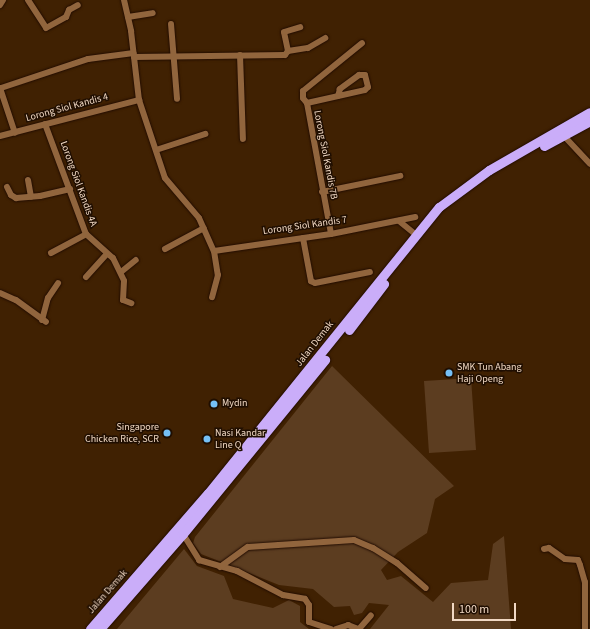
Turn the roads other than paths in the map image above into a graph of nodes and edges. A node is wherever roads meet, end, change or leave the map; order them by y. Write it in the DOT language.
graph roads {
  1 [pos="3,0"];
  2 [pos="28,0"];
  3 [pos="126,1"];
  4 [pos="0,4"];
  5 [pos="78,5"];
  6 [pos="153,13"];
  7 [pos="128,16"];
  8 [pos="171,24"];
  9 [pos="300,27"];
  10 [pos="325,38"];
  11 [pos="362,43"];
  12 [pos="288,51"];
  13 [pos="134,55"];
  14 [pos="240,55"];
  15 [pos="172,56"];
  16 [pos="0,88"];
  17 [pos="338,96"];
  18 [pos="177,99"];
  19 [pos="139,100"];
  20 [pos="307,103"];
  21 [pos="590,112"];
  22 [pos="590,121"];
  23 [pos="45,124"];
  24 [pos="15,133"];
  25 [pos="205,134"];
  26 [pos="0,136"];
  27 [pos="564,136"];
  28 [pos="243,139"];
  29 [pos="156,150"];
  30 [pos="590,164"];
  31 [pos="400,176"];
  32 [pos="28,180"];
  33 [pos="7,187"];
  34 [pos="70,189"];
  35 [pos="322,192"];
  36 [pos="31,197"];
  37 [pos="415,217"];
  38 [pos="399,221"];
  39 [pos="204,228"];
  40 [pos="86,234"];
  41 [pos="331,234"];
  42 [pos="415,234"];
  43 [pos="303,238"];
  44 [pos="165,249"];
  45 [pos="214,251"];
  46 [pos="51,253"];
  47 [pos="107,254"];
  48 [pos="136,260"];
  49 [pos="121,272"];
  50 [pos="370,272"];
  51 [pos="86,277"];
  52 [pos="58,283"];
  53 [pos="0,293"];
  54 [pos="212,297"];
  55 [pos="131,303"];
  56 [pos="183,534"];
  57 [pos="544,549"];
  58 [pos="220,567"];
  59 [pos="426,588"];
  60 [pos="370,615"];
  61 [pos="90,629"];
  62 [pos="100,629"];
  63 [pos="331,629"];
  64 [pos="336,629"];
  65 [pos="359,629"];
  66 [pos="585,629"];
  1 -- 4 [label="street"];
  2 -- 5 [label="street"];
  3 -- 7 [label="street"];
  6 -- 7 [label="street"];
  7 -- 13 [label="street"];
  8 -- 15 [label="street"];
  9 -- 12 [label="street"];
  10 -- 12 [label="street"];
  11 -- 20 [label="street, Lorong Siol Kandis 7B"];
  12 -- 14 [label="street"];
  13 -- 15 [label="street"];
  13 -- 16 [label="street"];
  13 -- 19 [label="street"];
  14 -- 15 [label="street"];
  14 -- 28 [label="street"];
  15 -- 18 [label="street"];
  16 -- 24 [label="street"];
  17 -- 17 [label="street"];
  17 -- 20 [label="street"];
  19 -- 23 [label="street, Lorong Siol Kandis 4"];
  19 -- 29 [label="street"];
  20 -- 35 [label="street, Lorong Siol Kandis 7B"];
  21 -- 42 [label="highway, Jalan Demak"];
  22 -- 27 [label="highway, Jalan Demak"];
  23 -- 24 [label="street, Lorong Siol Kandis 4"];
  23 -- 34 [label="street, Lorong Siol Kandis 4A"];
  24 -- 26 [label="street, Lorong Siol Kandis 4"];
  25 -- 29 [label="street"];
  27 -- 30 [label="street"];
  27 -- 56 [label="highway, Jalan Demak"];
  29 -- 39 [label="street"];
  31 -- 35 [label="street"];
  32 -- 36 [label="street"];
  33 -- 36 [label="street"];
  34 -- 36 [label="street"];
  34 -- 40 [label="street, Lorong Siol Kandis 4A"];
  35 -- 41 [label="street, Lorong Siol Kandis 7B"];
  37 -- 38 [label="street, Lorong Siol Kandis 7"];
  38 -- 41 [label="street, Lorong Siol Kandis 7"];
  38 -- 42 [label="street"];
  39 -- 44 [label="street"];
  39 -- 45 [label="street"];
  40 -- 46 [label="street"];
  40 -- 47 [label="street, Lorong Siol Kandis 4A"];
  41 -- 43 [label="street, Lorong Siol Kandis 7"];
  42 -- 61 [label="highway, Jalan Demak"];
  43 -- 45 [label="street, Lorong Siol Kandis 7"];
  43 -- 50 [label="street"];
  45 -- 54 [label="street"];
  47 -- 49 [label="street, Lorong Siol Kandis 4A"];
  47 -- 51 [label="street"];
  48 -- 49 [label="street"];
  49 -- 55 [label="street"];
  52 -- 53 [label="street"];
  56 -- 58 [label="street"];
  56 -- 62 [label="highway, Jalan Demak"];
  57 -- 66 [label="street"];
  58 -- 59 [label="street"];
  58 -- 63 [label="street"];
  60 -- 65 [label="street"];
  64 -- 65 [label="street"];
}
